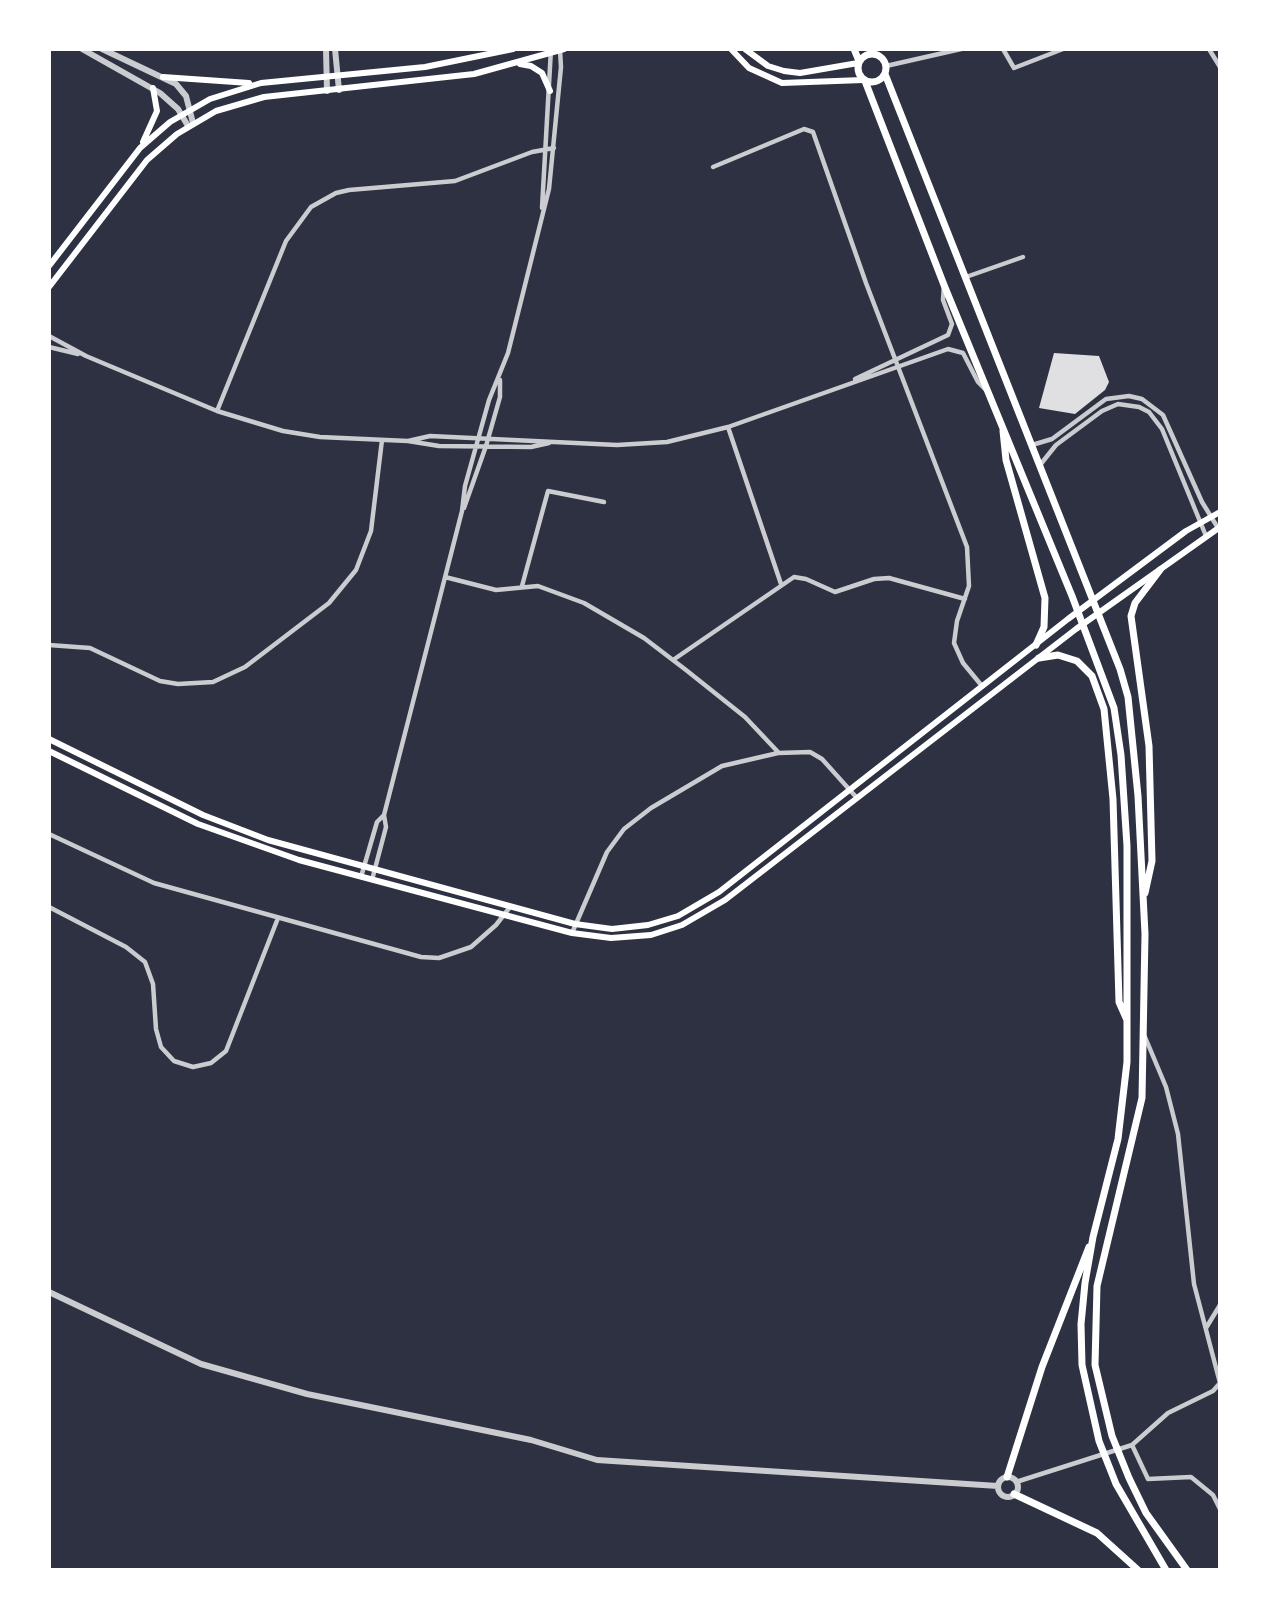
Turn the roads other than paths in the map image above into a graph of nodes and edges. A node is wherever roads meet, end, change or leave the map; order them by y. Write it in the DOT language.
graph roads {
  1 [pos="82,49"];
  2 [pos="102,49"];
  3 [pos="326,49"];
  4 [pos="335,49"];
  5 [pos="513,49"];
  6 [pos="732,49"];
  7 [pos="744,49"];
  8 [pos="854,49"];
  9 [pos="961,49"];
  10 [pos="1003,49"];
  11 [pos="1063,49"];
  12 [pos="1209,49"];
  13 [pos="561,50"];
  14 [pos="551,51"];
  15 [pos="877,52"];
  16 [pos="859,62"];
  17 [pos="518,64"];
  18 [pos="839,67"];
  19 [pos="1220,67"];
  20 [pos="885,70"];
  21 [pos="338,75"];
  22 [pos="326,76"];
  23 [pos="163,77"];
  24 [pos="842,78"];
  25 [pos="864,80"];
  26 [pos="261,83"];
  27 [pos="153,88"];
  28 [pos="339,90"];
  29 [pos="327,91"];
  30 [pos="550,91"];
  31 [pos="190,111"];
  32 [pos="183,115"];
  33 [pos="191,125"];
  34 [pos="139,148"];
  35 [pos="554,148"];
  36 [pos="545,149"];
  37 [pos="713,167"];
  38 [pos="542,209"];
  39 [pos="1023,257"];
  40 [pos="49,266"];
  41 [pos="966,277"];
  42 [pos="944,285"];
  43 [pos="49,287"];
  44 [pos="49,336"];
  45 [pos="943,339"];
  46 [pos="49,347"];
  47 [pos="948,349"];
  48 [pos="86,356"];
  49 [pos="894,359"];
  50 [pos="898,369"];
  51 [pos="500,379"];
  52 [pos="855,380"];
  53 [pos="989,392"];
  54 [pos="217,411"];
  55 [pos="729,427"];
  56 [pos="1003,427"];
  57 [pos="478,438"];
  58 [pos="489,438"];
  59 [pos="382,440"];
  60 [pos="408,441"];
  61 [pos="550,443"];
  62 [pos="1032,445"];
  63 [pos="476,446"];
  64 [pos="486,446"];
  65 [pos="1182,458"];
  66 [pos="1174,461"];
  67 [pos="1039,466"];
  68 [pos="604,502"];
  69 [pos="462,511"];
  70 [pos="1220,512"];
  71 [pos="1210,516"];
  72 [pos="1199,522"];
  73 [pos="1219,527"];
  74 [pos="1206,536"];
  75 [pos="1160,570"];
  76 [pos="445,577"];
  77 [pos="781,584"];
  78 [pos="522,586"];
  79 [pos="965,599"];
  80 [pos="49,645"];
  81 [pos="1036,645"];
  82 [pos="1039,658"];
  83 [pos="673,660"];
  84 [pos="983,687"];
  85 [pos="49,739"];
  86 [pos="49,751"];
  87 [pos="778,753"];
  88 [pos="851,792"];
  89 [pos="858,799"];
  90 [pos="384,815"];
  91 [pos="49,834"];
  92 [pos="364,867"];
  93 [pos="374,870"];
  94 [pos="361,877"];
  95 [pos="738,878"];
  96 [pos="372,880"];
  97 [pos="744,887"];
  98 [pos="1143,901"];
  99 [pos="49,907"];
  100 [pos="510,907"];
  101 [pos="504,915"];
  102 [pos="278,918"];
  103 [pos="575,924"];
  104 [pos="572,933"];
  105 [pos="1128,1023"];
  106 [pos="1144,1033"];
  107 [pos="1093,1237"];
  108 [pos="49,1292"];
  109 [pos="1220,1305"];
  110 [pos="1205,1328"];
  111 [pos="1132,1445"];
  112 [pos="1007,1477"];
  113 [pos="1016,1482"];
  114 [pos="998,1486"];
  115 [pos="1014,1494"];
  116 [pos="1220,1509"];
  117 [pos="1138,1570"];
  118 [pos="1166,1570"];
  119 [pos="1187,1570"];
  1 -- 27 [label="street"];
  2 -- 23 [label="street"];
  3 -- 22 [label="street"];
  4 -- 21 [label="street"];
  5 -- 21 [label="main road"];
  6 -- 24 [label="main road"];
  7 -- 18 [label="main road"];
  8 -- 16 [label="main road"];
  9 -- 20 [label="street"];
  10 -- 11 [label="street"];
  12 -- 19 [label="street"];
  13 -- 14 [label="main road"];
  13 -- 35 [label="street"];
  14 -- 17 [label="main road"];
  14 -- 30 [label="street"];
  15 -- 16 [label="main road"];
  15 -- 20 [label="main road"];
  16 -- 18 [label="main road"];
  16 -- 25 [label="main road"];
  17 -- 28 [label="main road"];
  17 -- 30 [label="main road"];
  18 -- 24 [label="main road"];
  20 -- 25 [label="main road"];
  20 -- 41 [label="main road"];
  21 -- 22 [label="main road"];
  21 -- 28 [label="street"];
  22 -- 26 [label="main road"];
  22 -- 29 [label="street"];
  23 -- 26 [label="main road"];
  23 -- 27 [label="street"];
  23 -- 31 [label="street"];
  24 -- 25 [label="main road"];
  25 -- 42 [label="main road"];
  26 -- 31 [label="main road"];
  27 -- 32 [label="street"];
  27 -- 34 [label="main road"];
  28 -- 29 [label="main road"];
  29 -- 33 [label="main road"];
  30 -- 36 [label="street"];
  31 -- 32 [label="main road"];
  31 -- 33 [label="street"];
  32 -- 33 [label="street"];
  32 -- 34 [label="main road"];
  33 -- 43 [label="main road"];
  34 -- 40 [label="main road"];
  35 -- 36 [label="street"];
  35 -- 38 [label="street"];
  36 -- 38 [label="street"];
  36 -- 54 [label="street"];
  37 -- 49 [label="street"];
  38 -- 51 [label="street"];
  39 -- 41 [label="street"];
  41 -- 62 [label="main road"];
  42 -- 45 [label="street"];
  42 -- 53 [label="main road"];
  44 -- 48 [label="street"];
  45 -- 47 [label="street"];
  45 -- 49 [label="street"];
  46 -- 48 [label="street"];
  47 -- 50 [label="street"];
  47 -- 53 [label="street"];
  48 -- 54 [label="street"];
  49 -- 50 [label="street"];
  49 -- 52 [label="street"];
  50 -- 52 [label="street"];
  50 -- 79 [label="street"];
  51 -- 57 [label="street"];
  51 -- 58 [label="street"];
  52 -- 55 [label="street"];
  53 -- 56 [label="main road"];
  54 -- 59 [label="street"];
  55 -- 61 [label="street"];
  55 -- 77 [label="street"];
  56 -- 81 [label="main road"];
  56 -- 105 [label="main road"];
  57 -- 58 [label="street"];
  57 -- 60 [label="street"];
  57 -- 63 [label="street"];
  58 -- 61 [label="street"];
  58 -- 64 [label="street"];
  59 -- 60 [label="street"];
  59 -- 80 [label="street"];
  60 -- 63 [label="street"];
  61 -- 64 [label="street"];
  62 -- 65 [label="street"];
  62 -- 67 [label="main road"];
  63 -- 64 [label="street"];
  63 -- 69 [label="street"];
  64 -- 69 [label="street"];
  65 -- 66 [label="street"];
  65 -- 71 [label="street"];
  66 -- 67 [label="street"];
  66 -- 72 [label="street"];
  67 -- 98 [label="main road"];
  68 -- 78 [label="street"];
  69 -- 76 [label="street"];
  70 -- 71 [label="main road"];
  71 -- 72 [label="main road"];
  71 -- 73 [label="street"];
  72 -- 74 [label="street"];
  72 -- 81 [label="main road"];
  73 -- 74 [label="main road"];
  74 -- 75 [label="main road"];
  75 -- 82 [label="main road"];
  75 -- 98 [label="main road"];
  76 -- 78 [label="street"];
  76 -- 90 [label="street"];
  77 -- 79 [label="street"];
  77 -- 83 [label="street"];
  78 -- 83 [label="street"];
  79 -- 84 [label="street"];
  81 -- 84 [label="main road"];
  82 -- 89 [label="main road"];
  82 -- 105 [label="main road"];
  83 -- 87 [label="street"];
  84 -- 88 [label="main road"];
  85 -- 92 [label="main road"];
  86 -- 94 [label="main road"];
  87 -- 88 [label="street"];
  87 -- 103 [label="street"];
  88 -- 89 [label="street"];
  88 -- 95 [label="main road"];
  89 -- 97 [label="main road"];
  90 -- 92 [label="street"];
  90 -- 93 [label="street"];
  91 -- 102 [label="street"];
  92 -- 93 [label="main road"];
  92 -- 94 [label="street"];
  93 -- 96 [label="street"];
  93 -- 100 [label="main road"];
  94 -- 96 [label="main road"];
  95 -- 97 [label="main road"];
  95 -- 103 [label="main road"];
  96 -- 101 [label="main road"];
  97 -- 104 [label="main road"];
  98 -- 106 [label="main road"];
  99 -- 102 [label="street"];
  100 -- 101 [label="street"];
  100 -- 103 [label="main road"];
  101 -- 102 [label="street"];
  101 -- 104 [label="main road"];
  103 -- 104 [label="street"];
  105 -- 107 [label="main road"];
  106 -- 110 [label="street"];
  106 -- 119 [label="main road"];
  107 -- 112 [label="main road"];
  107 -- 118 [label="main road"];
  108 -- 114 [label="street"];
  109 -- 110 [label="street"];
  110 -- 111 [label="street"];
  111 -- 113 [label="street"];
  111 -- 116 [label="street"];
  112 -- 113 [label="street"];
  112 -- 114 [label="street"];
  113 -- 115 [label="street"];
  114 -- 115 [label="street"];
  115 -- 117 [label="main road"];
}
